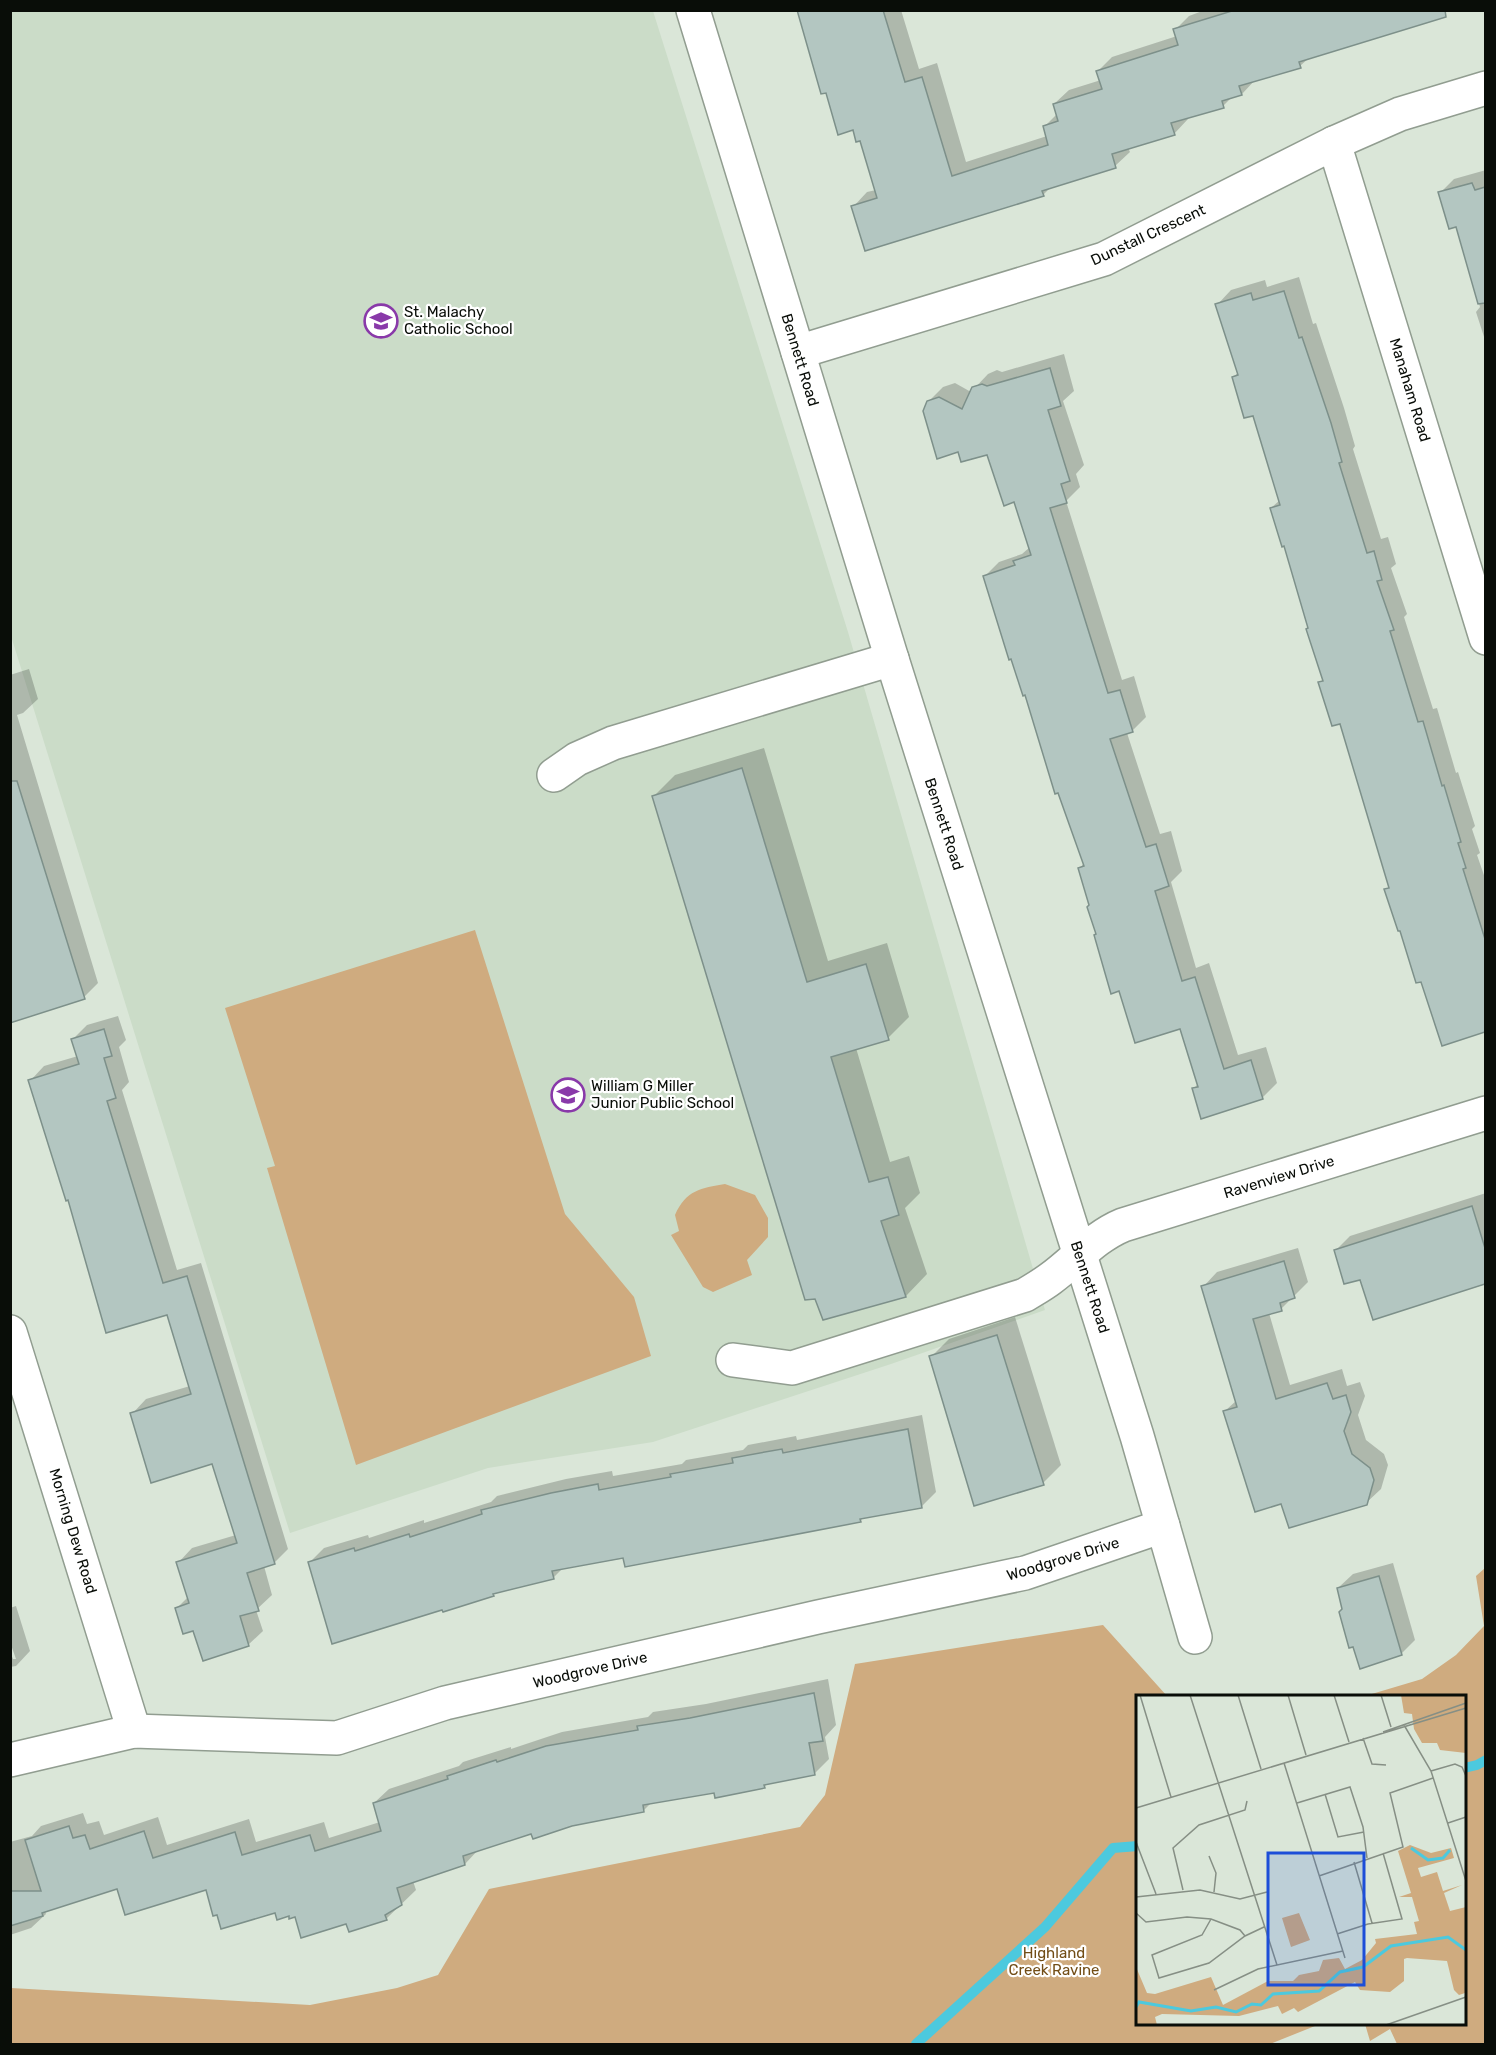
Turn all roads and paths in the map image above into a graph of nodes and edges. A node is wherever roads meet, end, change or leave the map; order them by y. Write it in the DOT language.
graph roads {
  1 [pos="693,10"];
  2 [pos="1485,88"];
  3 [pos="1334,143"];
  4 [pos="798,352"];
  5 [pos="1485,638"];
  6 [pos="892,659"];
  7 [pos="554,775"];
  8 [pos="1485,1113"];
  9 [pos="1079,1252"];
  10 [pos="10,1332"];
  11 [pos="733,1360"];
  12 [pos="1163,1526"];
  13 [pos="1195,1637"];
  14 [pos="135,1731"];
  15 [pos="10,1760"];
  1 -- 4 [label="street, Bennett Road"];
  2 -- 3 [label="street, Dunstall Crescent"];
  3 -- 4 [label="street, Dunstall Crescent"];
  3 -- 5 [label="street, Manaham Road"];
  4 -- 6 [label="street, Bennett Road"];
  6 -- 7 [label="street"];
  6 -- 9 [label="street, Bennett Road"];
  8 -- 9 [label="street, Ravenview Drive"];
  9 -- 11 [label="street, Ravenview Drive"];
  9 -- 12 [label="street, Bennett Road"];
  10 -- 14 [label="street, Morning Dew Road"];
  12 -- 13 [label="street, Bennett Road"];
  12 -- 14 [label="street, Woodgrove Drive"];
  14 -- 15 [label="street, Woodgrove Drive"];
}
